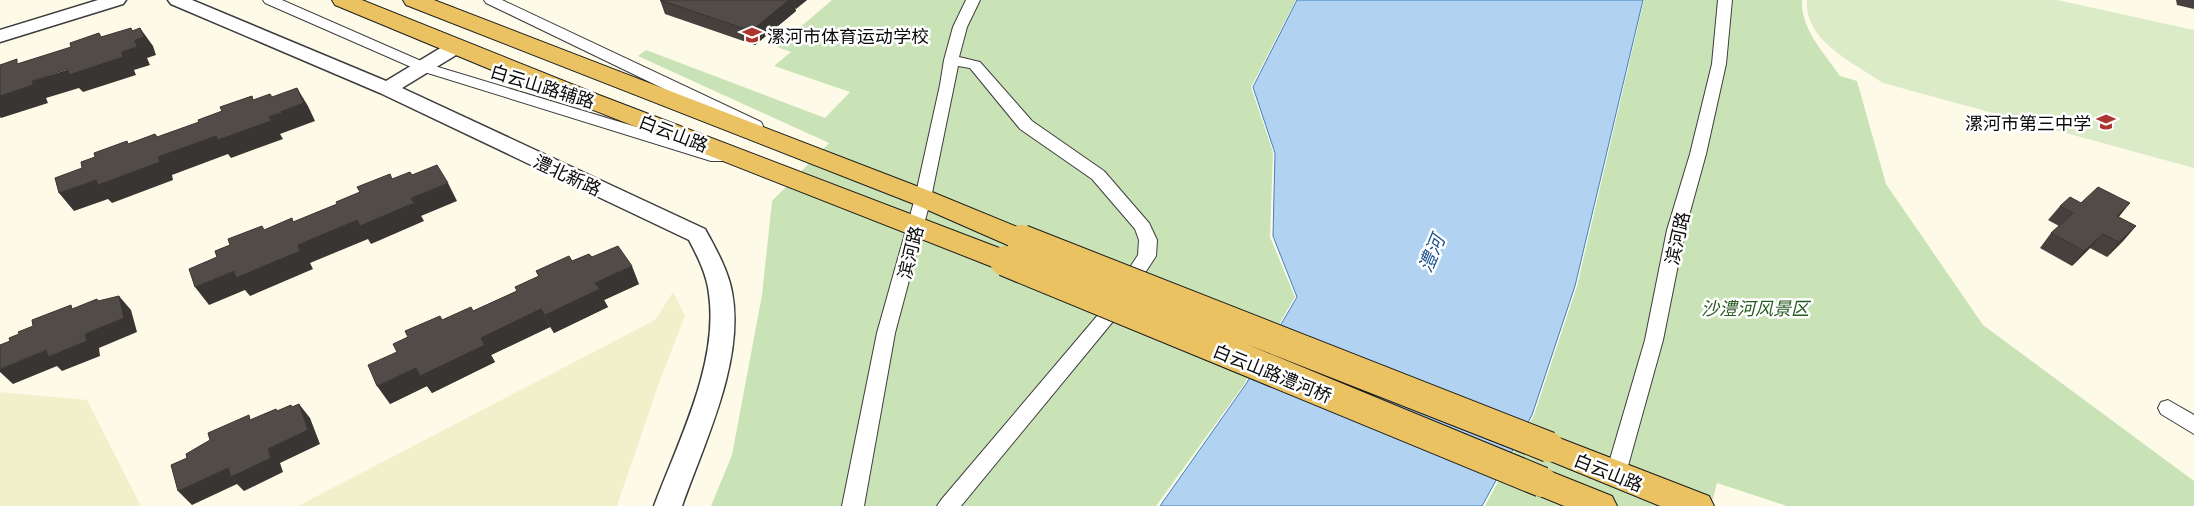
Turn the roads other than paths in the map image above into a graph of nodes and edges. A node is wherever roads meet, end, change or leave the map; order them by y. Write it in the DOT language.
graph roads {
  1 [pos="77,0"];
  2 [pos="117,0"];
  3 [pos="177,0"];
  4 [pos="270,0"];
  5 [pos="344,0"];
  6 [pos="414,0"];
  7 [pos="490,0"];
  8 [pos="973,0"];
  9 [pos="1725,0"];
  10 [pos="0,23"];
  11 [pos="0,36"];
  12 [pos="454,48"];
  13 [pos="951,60"];
  14 [pos="423,67"];
  15 [pos="387,89"];
  16 [pos="826,160"];
  17 [pos="813,185"];
  18 [pos="923,198"];
  19 [pos="916,226"];
  20 [pos="1013,251"];
  21 [pos="1114,306"];
  22 [pos="2168,408"];
  23 [pos="2194,426"];
  24 [pos="1549,447"];
  25 [pos="1616,473"];
  26 [pos="1542,482"];
  27 [pos="1593,505"];
  28 [pos="668,506"];
  29 [pos="853,506"];
  30 [pos="948,506"];
  31 [pos="1698,506"];
  1 -- 10 [label="street"];
  2 -- 11 [label="street"];
  3 -- 15 [label="street, 澧北新路"];
  4 -- 14 [label="street, 白云山路辅路"];
  5 -- 12 [label="highway, 白云山路"];
  6 -- 16 [label="highway, 白云山路"];
  7 -- 16 [label="street"];
  8 -- 13 [label="street, 滨河路"];
  9 -- 25 [label="street, 滨河路"];
  12 -- 14 [label="street"];
  12 -- 17 [label="highway, 白云山路"];
  13 -- 18 [label="street, 滨河路"];
  13 -- 21 [label="street"];
  14 -- 15 [label="street"];
  14 -- 17 [label="street, 白云山路辅路"];
  15 -- 28 [label="street, 澧北新路"];
  16 -- 18 [label="highway, 白云山路"];
  17 -- 19 [label="highway, 白云山路"];
  18 -- 19 [label="street, 滨河路"];
  18 -- 20 [label="highway, 白云山路"];
  19 -- 20 [label="highway, 白云山路"];
  19 -- 29 [label="street, 滨河路"];
  20 -- 21 [label="highway, 白云山路澧河桥, bridge"];
  20 -- 24 [label="highway, 白云山路澧河桥, bridge"];
  21 -- 26 [label="highway, 白云山路澧河桥, bridge"];
  21 -- 30 [label="street"];
  22 -- 23 [label="street"];
  24 -- 25 [label="highway, 白云山路"];
  25 -- 31 [label="highway, 白云山路"];
  26 -- 27 [label="highway, 白云山路"];
}
